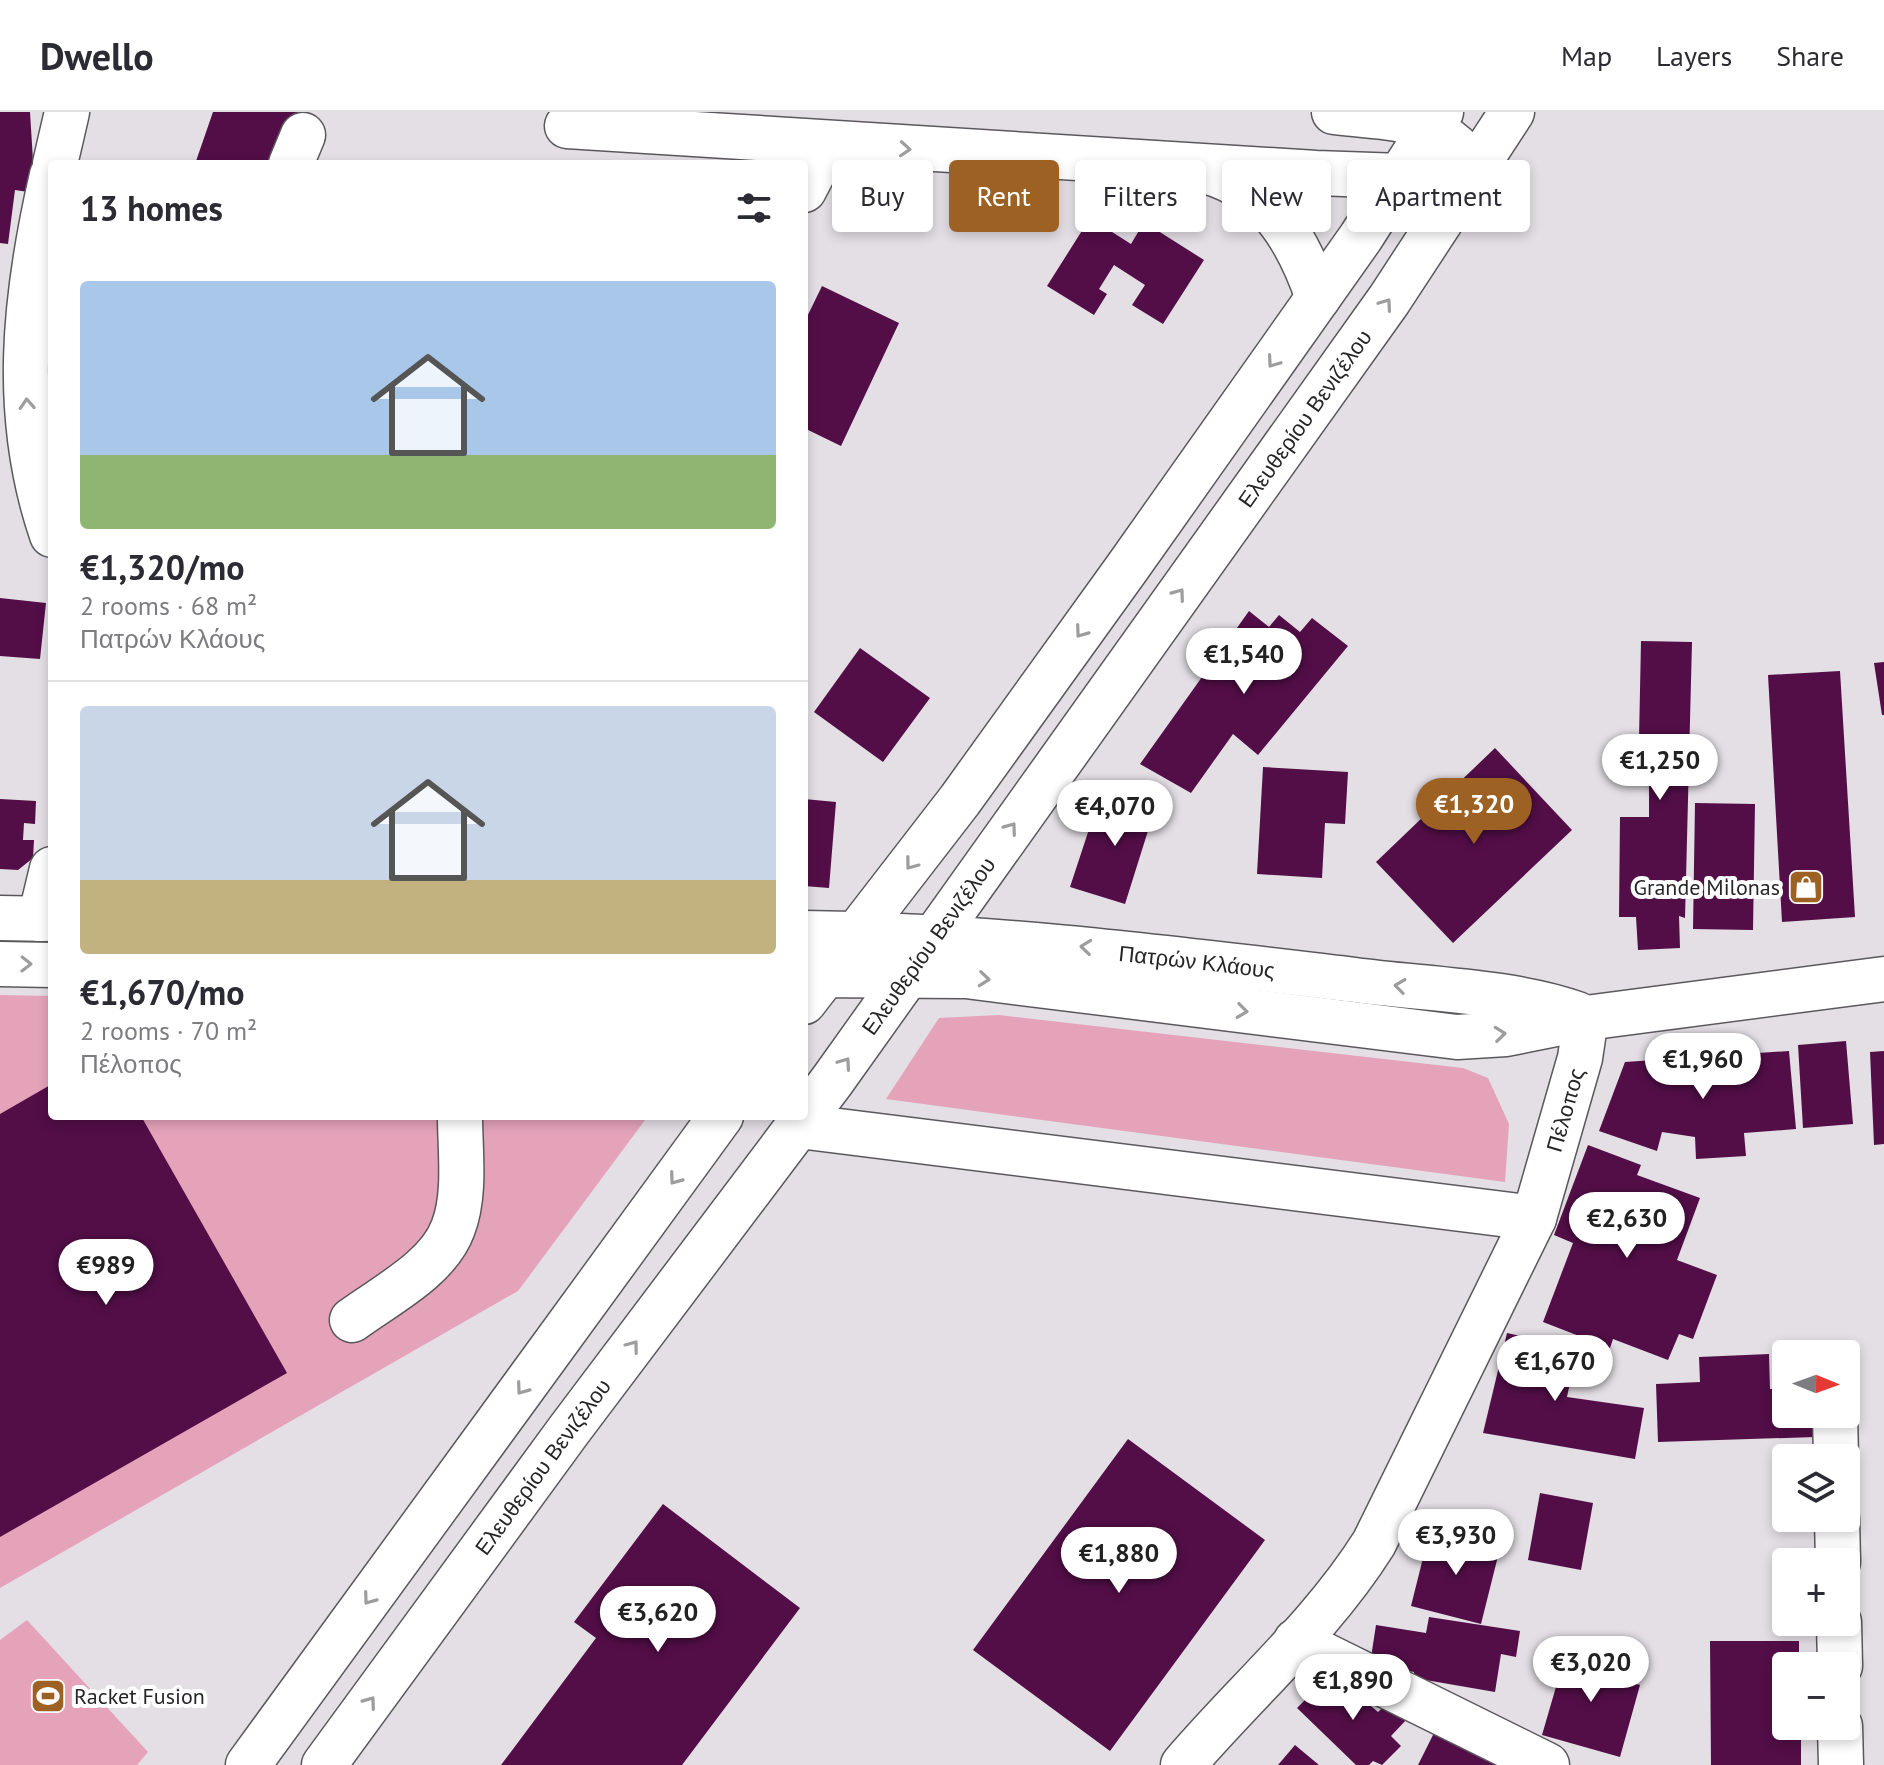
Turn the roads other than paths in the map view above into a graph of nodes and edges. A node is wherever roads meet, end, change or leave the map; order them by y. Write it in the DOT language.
graph roads {
  1 [pos="67,112"];
  2 [pos="1334,112"];
  3 [pos="1512,112"];
  4 [pos="1436,120"];
  5 [pos="734,124"];
  6 [pos="567,126"];
  7 [pos="828,144"];
  8 [pos="56,160"];
  9 [pos="1084,160"];
  10 [pos="1411,160"];
  11 [pos="1470,160"];
  12 [pos="1481,160"];
  13 [pos="1206,167"];
  14 [pos="1206,171"];
  15 [pos="1347,174"];
  16 [pos="808,182"];
  17 [pos="48,199"];
  18 [pos="1363,232"];
  19 [pos="1434,232"];
  20 [pos="1318,298"];
  21 [pos="29,474"];
  22 [pos="48,524"];
  23 [pos="48,878"];
  24 [pos="31,918"];
  25 [pos="808,933"];
  26 [pos="857,934"];
  27 [pos="933,937"];
  28 [pos="0,964"];
  29 [pos="48,965"];
  30 [pos="906,974"];
  31 [pos="1884,979"];
  32 [pos="811,984"];
  33 [pos="1586,1018"];
  34 [pos="808,1113"];
  35 [pos="460,1120"];
  36 [pos="718,1120"];
  37 [pos="803,1120"];
  38 [pos="799,1126"];
  39 [pos="1534,1218"];
  40 [pos="352,1320"];
  41 [pos="1296,1641"];
  42 [pos="1840,1740"];
  43 [pos="248,1765"];
  44 [pos="324,1765"];
  45 [pos="1183,1765"];
  46 [pos="1547,1765"];
  47 [pos="1841,1765"];
  1 -- 8 [label="main road"];
  2 -- 4 [label="main road"];
  3 -- 12 [label="main road, Ελευθερίου Βενιζέλου"];
  4 -- 10 [label="main road"];
  4 -- 11 [label="main road"];
  5 -- 6 [label="main road"];
  5 -- 7 [label="main road"];
  7 -- 9 [label="main road, one-way"];
  7 -- 16 [label="main road"];
  13 -- 15 [label="main road"];
  14 -- 20 [label="main road"];
  21 -- 17 [label="main road, one-way"];
  18 -- 20 [label="main road"];
  27 -- 19 [label="main road, Ελευθερίου Βενιζέλου, one-way"];
  20 -- 26 [label="main road, one-way"];
  21 -- 22 [label="main road"];
  23 -- 24 [label="main road"];
  25 -- 26 [label="main road, Πατρών Κλάους"];
  26 -- 27 [label="main road, Πατρών Κλάους"];
  26 -- 32 [label="main road"];
  27 -- 30 [label="main road, Ελευθερίου Βενιζέλου"];
  33 -- 27 [label="main road, Πατρών Κλάους, one-way"];
  28 -- 29 [label="main road, one-way"];
  30 -- 32 [label="main road, Πατρών Κλάους"];
  30 -- 33 [label="main road, Πατρών Κλάους, one-way"];
  34 -- 30 [label="main road, Ελευθερίου Βενιζέλου, one-way"];
  31 -- 33 [label="main road, Πατρών Κλάους"];
  33 -- 39 [label="main road, Πέλοπος"];
  35 -- 40 [label="main road"];
  36 -- 43 [label="main road, one-way"];
  38 -- 37 [label="main road, Ελευθερίου Βενιζέλου, one-way"];
  38 -- 39 [label="main road"];
  44 -- 38 [label="main road, Ελευθερίου Βενιζέλου, one-way"];
  39 -- 41 [label="main road, Πέλοπος"];
  41 -- 45 [label="main road, Πέλοπος"];
  41 -- 46 [label="main road"];
  42 -- 47 [label="main road"];
}
